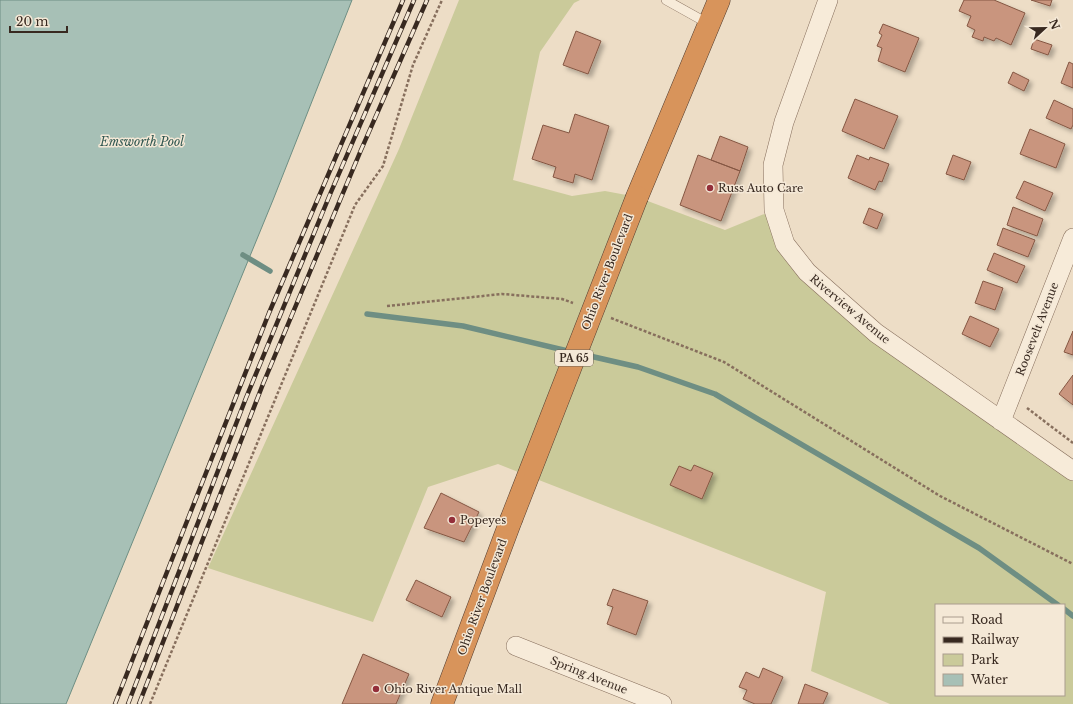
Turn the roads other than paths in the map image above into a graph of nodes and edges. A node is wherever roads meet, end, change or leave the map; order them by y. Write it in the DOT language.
graph roads {
  1 [pos="666,0"];
  2 [pos="719,0"];
  3 [pos="828,0"];
  4 [pos="709,24"];
  5 [pos="1073,238"];
  6 [pos="1001,421"];
  7 [pos="1073,471"];
  8 [pos="516,646"];
  9 [pos="442,704"];
  10 [pos="662,704"];
  1 -- 4 [label="lane"];
  2 -- 4 [label="highway, Ohio River Boulevard / PA 65"];
  3 -- 6 [label="street, Riverview Avenue"];
  4 -- 9 [label="highway, Ohio River Boulevard / PA 65, bridge"];
  5 -- 6 [label="street, Roosevelt Avenue"];
  6 -- 7 [label="street, Riverview Avenue"];
  8 -- 10 [label="street, Spring Avenue"];
}
